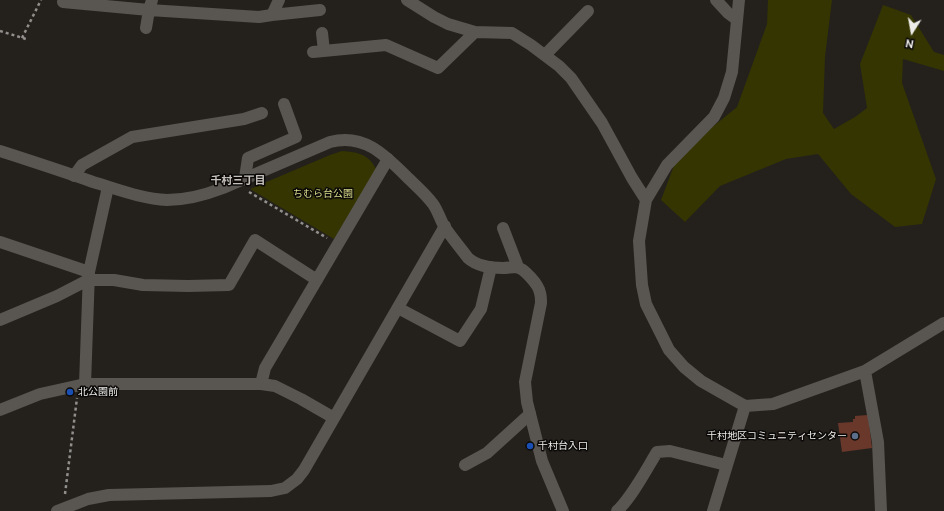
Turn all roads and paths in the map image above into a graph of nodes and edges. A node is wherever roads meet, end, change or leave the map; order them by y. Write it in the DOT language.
graph roads {
  1 [pos="41,0"];
  2 [pos="279,0"];
  3 [pos="407,0"];
  4 [pos="716,0"];
  5 [pos="739,0"];
  6 [pos="63,2"];
  7 [pos="150,5"];
  8 [pos="320,10"];
  9 [pos="588,11"];
  10 [pos="272,15"];
  11 [pos="736,19"];
  12 [pos="146,28"];
  13 [pos="0,31"];
  14 [pos="475,32"];
  15 [pos="322,33"];
  16 [pos="22,38"];
  17 [pos="26,40"];
  18 [pos="545,55"];
  19 [pos="284,104"];
  20 [pos="262,113"];
  21 [pos="0,151"];
  22 [pos="388,159"];
  23 [pos="74,176"];
  24 [pos="240,180"];
  25 [pos="108,186"];
  26 [pos="646,200"];
  27 [pos="445,226"];
  28 [pos="504,228"];
  29 [pos="0,242"];
  30 [pos="338,244"];
  31 [pos="491,267"];
  32 [pos="518,267"];
  33 [pos="89,276"];
  34 [pos="317,280"];
  35 [pos="398,308"];
  36 [pos="0,320"];
  37 [pos="944,323"];
  38 [pos="865,371"];
  39 [pos="261,384"];
  40 [pos="82,385"];
  41 [pos="745,406"];
  42 [pos="0,410"];
  43 [pos="530,414"];
  44 [pos="334,418"];
  45 [pos="465,465"];
  46 [pos="726,466"];
  47 [pos="60,510"];
  48 [pos="562,511"];
  49 [pos="617,511"];
  50 [pos="712,511"];
  51 [pos="881,511"];
  1 -- 16 [label="path"];
  2 -- 10 [label="street"];
  3 -- 14 [label="street"];
  4 -- 11 [label="street"];
  5 -- 11 [label="street"];
  6 -- 7 [label="street"];
  7 -- 10 [label="street"];
  7 -- 12 [label="street"];
  8 -- 10 [label="street"];
  9 -- 18 [label="street"];
  11 -- 26 [label="street"];
  13 -- 16 [label="path"];
  14 -- 15 [label="street"];
  14 -- 18 [label="street"];
  16 -- 17 [label="path"];
  18 -- 26 [label="street"];
  19 -- 24 [label="street"];
  20 -- 23 [label="street"];
  21 -- 23 [label="street"];
  22 -- 24 [label="street"];
  22 -- 27 [label="street"];
  22 -- 30 [label="street"];
  23 -- 25 [label="street"];
  24 -- 25 [label="street"];
  24 -- 30 [label="path"];
  25 -- 33 [label="street"];
  26 -- 41 [label="street"];
  27 -- 31 [label="street"];
  27 -- 35 [label="street"];
  28 -- 32 [label="street"];
  29 -- 33 [label="street"];
  30 -- 34 [label="street"];
  31 -- 32 [label="street"];
  31 -- 35 [label="street"];
  32 -- 43 [label="street"];
  33 -- 34 [label="street"];
  33 -- 36 [label="street"];
  33 -- 40 [label="street"];
  34 -- 39 [label="street"];
  35 -- 44 [label="street"];
  37 -- 38 [label="street"];
  38 -- 41 [label="street"];
  38 -- 51 [label="street"];
  39 -- 40 [label="street"];
  39 -- 44 [label="street"];
  40 -- 42 [label="street"];
  40 -- 47 [label="path"];
  41 -- 46 [label="street"];
  43 -- 45 [label="street"];
  43 -- 48 [label="street"];
  44 -- 47 [label="street"];
  46 -- 49 [label="street"];
  46 -- 50 [label="street"];
}
